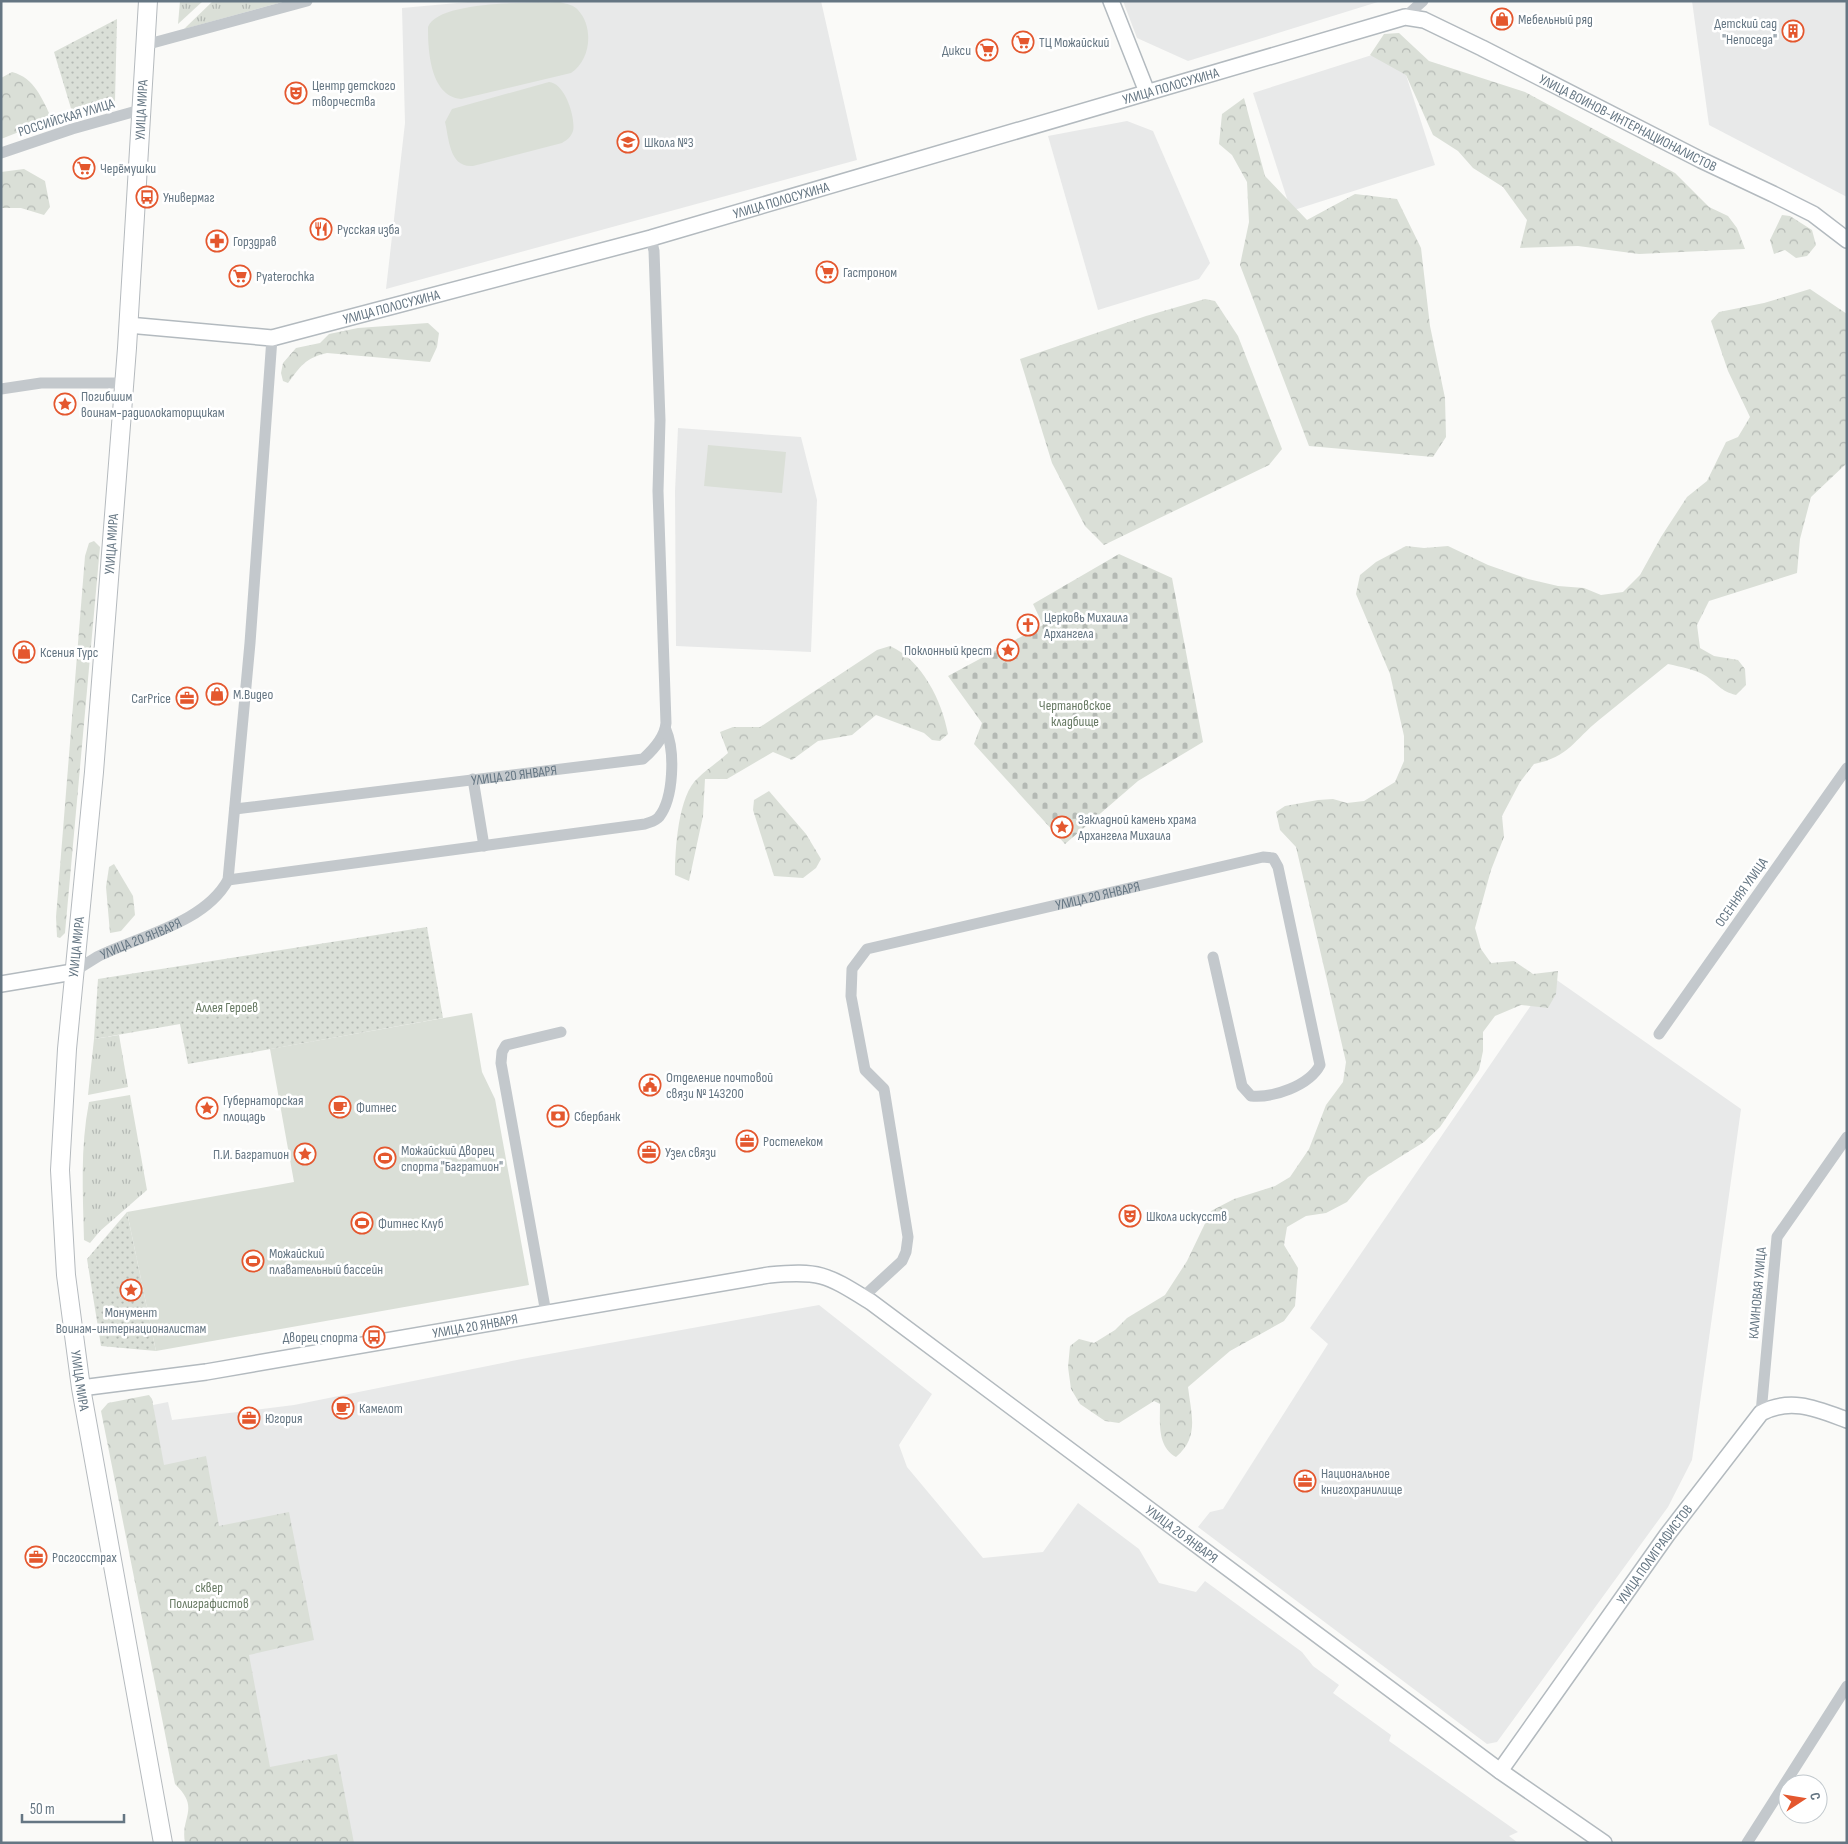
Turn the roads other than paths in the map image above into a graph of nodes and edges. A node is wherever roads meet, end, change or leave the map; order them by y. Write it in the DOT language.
graph roads {
  1 [pos="148,1"];
  2 [pos="307,1"];
  3 [pos="1111,1"];
  4 [pos="1423,1"];
  5 [pos="1405,17"];
  6 [pos="145,45"];
  7 [pos="1148,92"];
  8 [pos="140,110"];
  9 [pos="1,153"];
  10 [pos="651,238"];
  11 [pos="1847,240"];
  12 [pos="128,325"];
  13 [pos="272,338"];
  14 [pos="124,384"];
  15 [pos="1,389"];
  16 [pos="666,730"];
  17 [pos="1847,768"];
  18 [pos="473,779"];
  19 [pos="235,808"];
  20 [pos="484,846"];
  21 [pos="228,880"];
  22 [pos="1212,957"];
  23 [pos="73,972"];
  24 [pos="1,984"];
  25 [pos="561,1032"];
  26 [pos="1659,1034"];
  27 [pos="1847,1137"];
  28 [pos="863,1297"];
  29 [pos="546,1313"];
  30 [pos="81,1388"];
  31 [pos="1761,1414"];
  32 [pos="1847,1420"];
  33 [pos="1847,1686"];
  34 [pos="1500,1771"];
  35 [pos="163,1843"];
  36 [pos="1604,1843"];
  37 [pos="1746,1843"];
  1 -- 6 [label="main road, УЛИЦА МИРА"];
  2 -- 6 [label="street"];
  3 -- 7 [label="street"];
  4 -- 5 [label="street, УЛИЦА ПОЛОСУХИНА"];
  5 -- 7 [label="street, УЛИЦА ПОЛОСУХИНА"];
  5 -- 11 [label="street, УЛИЦА ВОИНОВ-ИНТЕРНАЦИОНАЛИСТОВ"];
  6 -- 8 [label="main road, УЛИЦА МИРА"];
  7 -- 10 [label="street, УЛИЦА ПОЛОСУХИНА"];
  8 -- 9 [label="street, РОССИЙСКАЯ УЛИЦА"];
  8 -- 12 [label="main road, УЛИЦА МИРА"];
  10 -- 13 [label="street, УЛИЦА ПОЛОСУХИНА"];
  10 -- 16 [label="street"];
  12 -- 13 [label="street, УЛИЦА ПОЛОСУХИНА"];
  12 -- 14 [label="main road, УЛИЦА МИРА"];
  13 -- 19 [label="street"];
  14 -- 15 [label="street"];
  14 -- 23 [label="main road, УЛИЦА МИРА"];
  16 -- 18 [label="street, УЛИЦА 20 ЯНВАРЯ"];
  16 -- 20 [label="street"];
  17 -- 26 [label="street, ОСЕННЯЯ УЛИЦА"];
  18 -- 19 [label="street, УЛИЦА 20 ЯНВАРЯ"];
  18 -- 20 [label="street"];
  19 -- 21 [label="street"];
  20 -- 21 [label="street"];
  21 -- 23 [label="street, УЛИЦА 20 ЯНВАРЯ"];
  22 -- 28 [label="street, УЛИЦА 20 ЯНВАРЯ"];
  23 -- 24 [label="street, УЛИЦА 20 ЯНВАРЯ"];
  23 -- 30 [label="main road, УЛИЦА МИРА"];
  25 -- 29 [label="street"];
  27 -- 31 [label="street, КАЛИНОВАЯ УЛИЦА"];
  28 -- 29 [label="street, УЛИЦА 20 ЯНВАРЯ"];
  28 -- 34 [label="street, УЛИЦА 20 ЯНВАРЯ"];
  29 -- 30 [label="street, УЛИЦА 20 ЯНВАРЯ"];
  30 -- 35 [label="main road, УЛИЦА МИРА"];
  31 -- 32 [label="street"];
  31 -- 34 [label="street, УЛИЦА ПОЛИГРАФИСТОВ"];
  33 -- 37 [label="street"];
  34 -- 36 [label="street, УЛИЦА 20 ЯНВАРЯ"];
}
